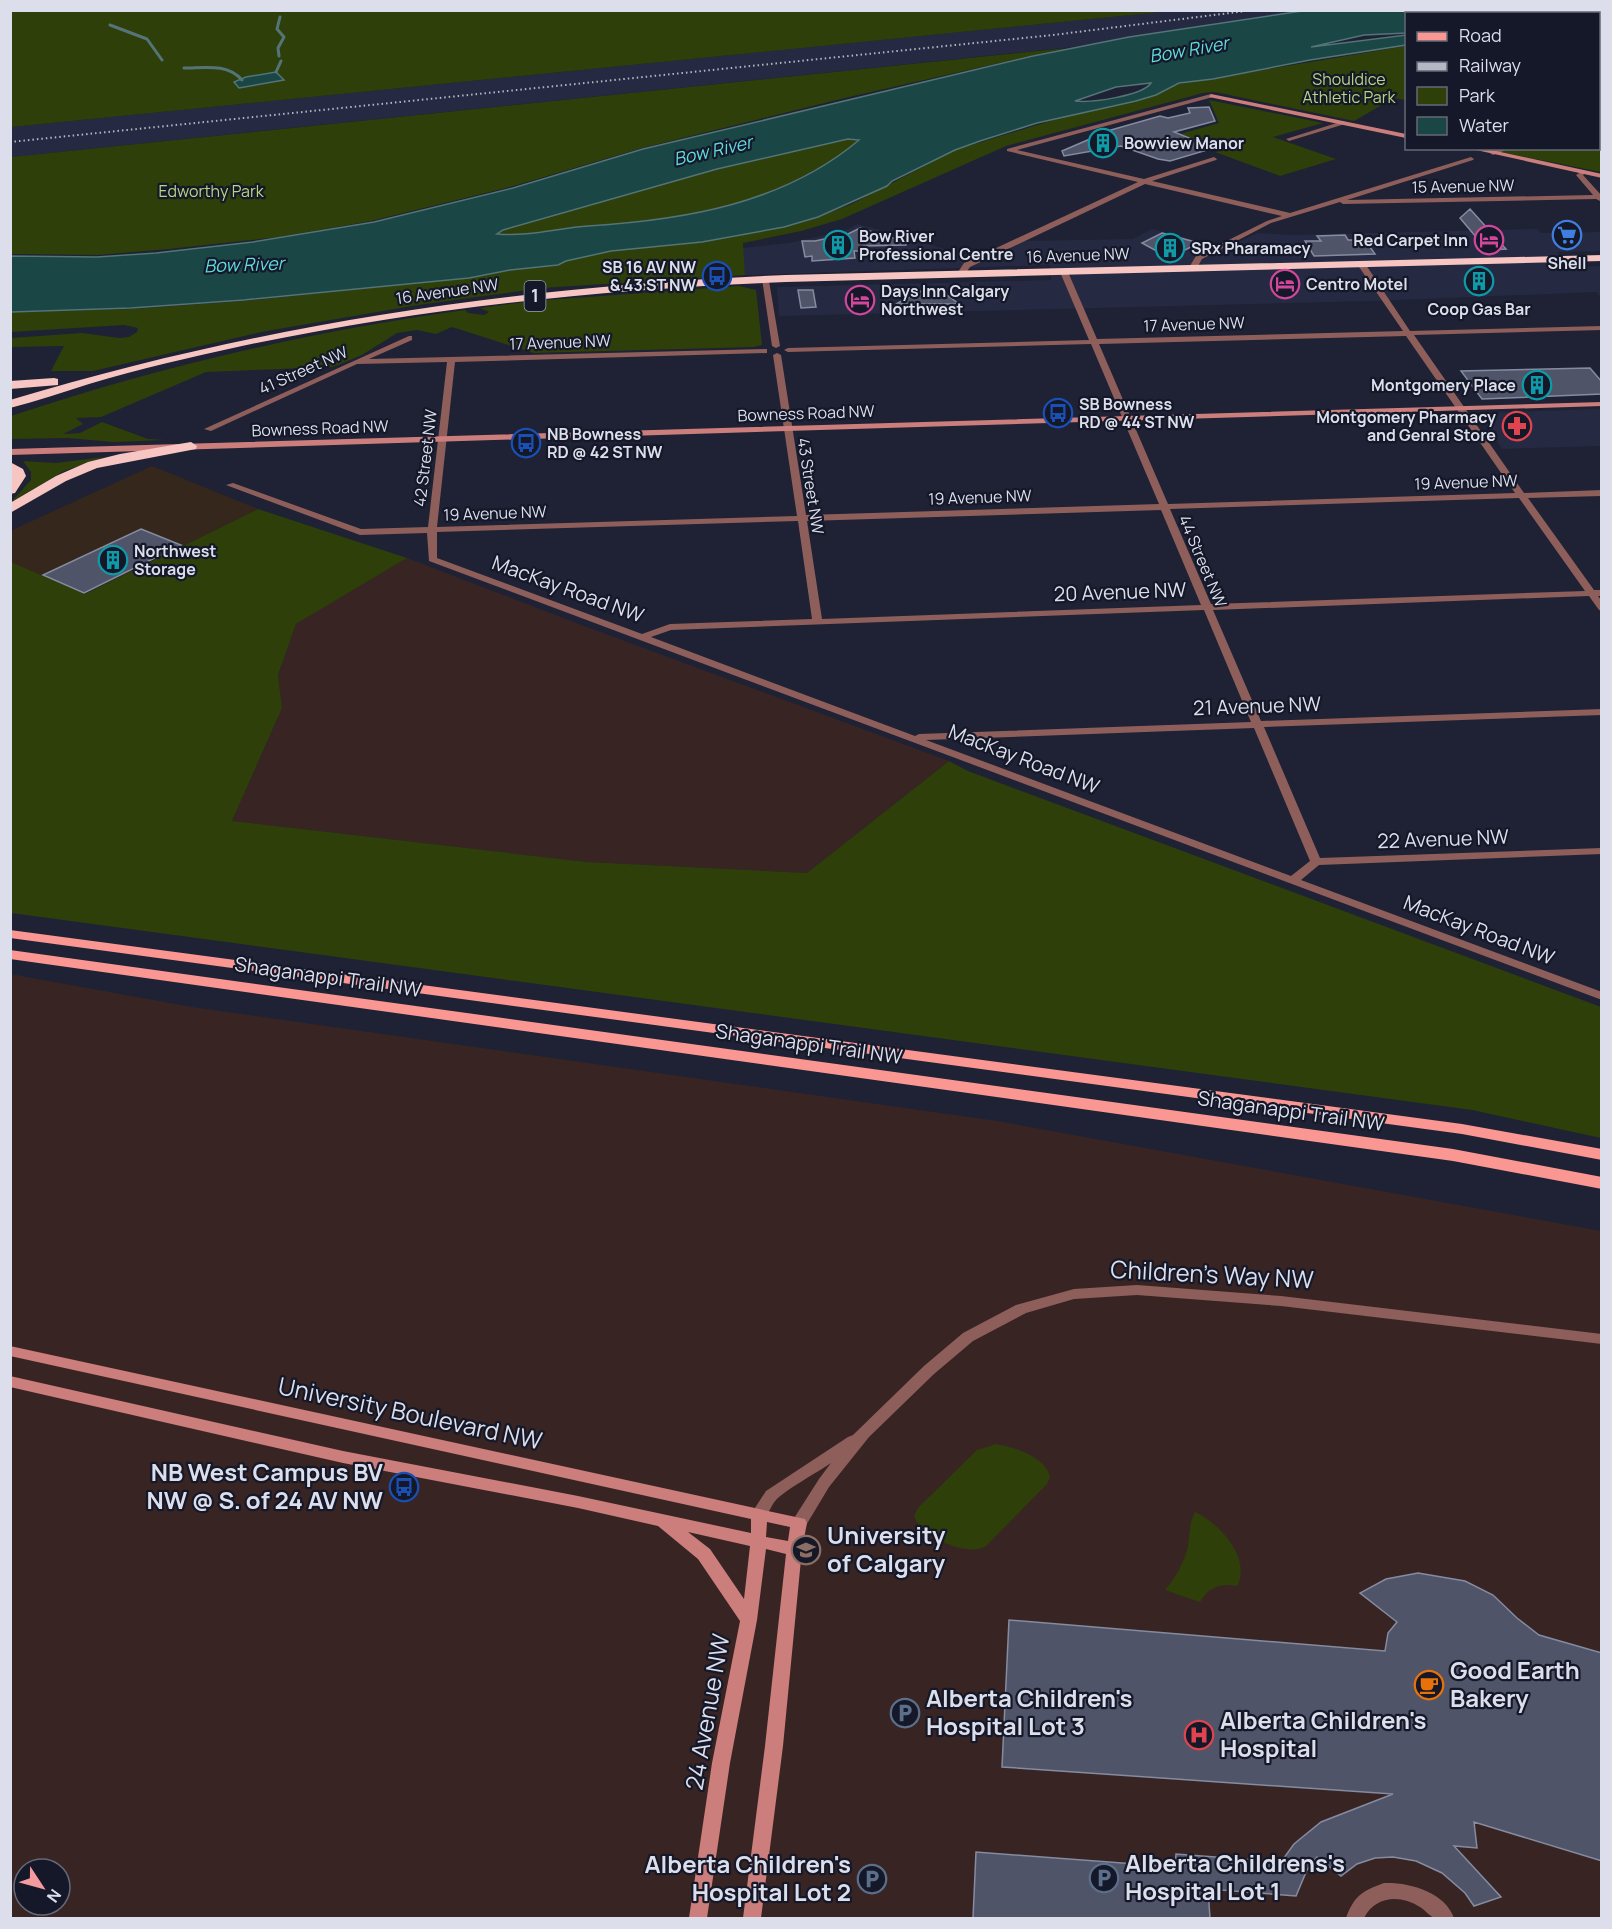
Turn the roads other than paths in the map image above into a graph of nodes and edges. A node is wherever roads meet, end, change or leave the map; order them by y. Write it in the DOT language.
graph roads {
  1 [pos="1343,123"];
  2 [pos="1405,136"];
  3 [pos="1289,139"];
  4 [pos="1480,150"];
  5 [pos="1502,150"];
  6 [pos="1494,153"];
  7 [pos="1214,159"];
  8 [pos="1471,159"];
  9 [pos="1584,172"];
  10 [pos="1602,176"];
  11 [pos="1143,182"];
  12 [pos="1599,199"];
  13 [pos="1330,203"];
  14 [pos="1290,215"];
  15 [pos="1602,258"];
  16 [pos="1361,264"];
  17 [pos="1192,269"];
  18 [pos="1064,272"];
  19 [pos="960,275"];
  20 [pos="765,280"];
  21 [pos="1602,328"];
  22 [pos="306,331"];
  23 [pos="1408,333"];
  24 [pos="409,338"];
  25 [pos="1095,342"];
  26 [pos="776,346"];
  27 [pos="788,350"];
  28 [pos="764,351"];
  29 [pos="777,356"];
  30 [pos="451,361"];
  31 [pos="356,362"];
  32 [pos="94,378"];
  33 [pos="10,385"];
  34 [pos="10,404"];
  35 [pos="1602,405"];
  36 [pos="1460,409"];
  37 [pos="10,412"];
  38 [pos="1126,418"];
  39 [pos="208,429"];
  40 [pos="787,429"];
  41 [pos="441,439"];
  42 [pos="191,446"];
  43 [pos="10,452"];
  44 [pos="10,466"];
  45 [pos="230,485"];
  46 [pos="10,490"];
  47 [pos="1602,492"];
  48 [pos="1520,495"];
  49 [pos="1163,507"];
  50 [pos="10,509"];
  51 [pos="800,518"];
  52 [pos="432,530"];
  53 [pos="432,559"];
  54 [pos="1596,593"];
  55 [pos="1207,607"];
  56 [pos="1602,608"];
  57 [pos="817,620"];
  58 [pos="643,637"];
  59 [pos="1602,712"];
  60 [pos="1257,724"];
  61 [pos="914,738"];
  62 [pos="1602,851"];
  63 [pos="1316,861"];
  64 [pos="1292,880"];
  65 [pos="10,934"];
  66 [pos="10,954"];
  67 [pos="1602,996"];
  68 [pos="1602,1155"];
  69 [pos="1602,1183"];
  70 [pos="1602,1339"];
  71 [pos="10,1351"];
  72 [pos="10,1381"];
  73 [pos="864,1433"];
  74 [pos="759,1514"];
  75 [pos="661,1519"];
  76 [pos="799,1523"];
  77 [pos="759,1542"];
  78 [pos="794,1549"];
  79 [pos="749,1620"];
  80 [pos="698,1918"];
  81 [pos="752,1918"];
  82 [pos="1355,1918"];
  83 [pos="1445,1918"];
  1 -- 2 [label="street"];
  1 -- 3 [label="street"];
  1 -- 11 [label="street"];
  4 -- 6 [label="street"];
  5 -- 6 [label="street"];
  6 -- 9 [label="street"];
  7 -- 11 [label="street"];
  8 -- 13 [label="street"];
  9 -- 10 [label="street"];
  9 -- 12 [label="street"];
  11 -- 14 [label="street"];
  11 -- 19 [label="street"];
  12 -- 13 [label="street, 15 Avenue NW"];
  13 -- 14 [label="street"];
  14 -- 17 [label="street"];
  15 -- 16 [label="highway, 16 Avenue NW / 1"];
  16 -- 17 [label="highway, 16 Avenue NW / 1"];
  16 -- 23 [label="street"];
  17 -- 18 [label="highway, 16 Avenue NW / 1"];
  18 -- 19 [label="highway, 16 Avenue NW / 1"];
  18 -- 25 [label="street, 44 Street NW"];
  19 -- 20 [label="highway, 16 Avenue NW / 1"];
  20 -- 22 [label="highway, 16 Avenue NW / 1"];
  20 -- 26 [label="street"];
  21 -- 23 [label="street, 17 Avenue NW"];
  22 -- 32 [label="highway, 16 Avenue NW / 1"];
  22 -- 37 [label="highway, 16 Avenue NW / 1"];
  23 -- 25 [label="street, 17 Avenue NW"];
  23 -- 36 [label="street"];
  24 -- 31 [label="street, 41 Street NW"];
  25 -- 27 [label="street, 17 Avenue NW"];
  25 -- 38 [label="street, 44 Street NW"];
  26 -- 27 [label="street"];
  26 -- 28 [label="street"];
  27 -- 29 [label="street"];
  28 -- 29 [label="street"];
  28 -- 30 [label="street, 17 Avenue NW"];
  29 -- 40 [label="street, 43 Street NW"];
  30 -- 31 [label="street, 17 Avenue NW"];
  30 -- 41 [label="street, 42 Street NW"];
  31 -- 39 [label="street, 41 Street NW"];
  32 -- 33 [label="highway"];
  32 -- 34 [label="highway, 16 Avenue NW / 1"];
  35 -- 36 [label="street, Bowness Road NW"];
  36 -- 38 [label="street, Bowness Road NW"];
  36 -- 48 [label="street"];
  38 -- 40 [label="street, Bowness Road NW"];
  38 -- 49 [label="street, 44 Street NW"];
  40 -- 41 [label="street, Bowness Road NW"];
  40 -- 51 [label="street, 43 Street NW"];
  41 -- 42 [label="street, Bowness Road NW"];
  41 -- 52 [label="street, 42 Street NW"];
  42 -- 43 [label="street, Bowness Road NW"];
  42 -- 50 [label="highway"];
  44 -- 46 [label="highway"];
  45 -- 52 [label="street, 19 Avenue NW"];
  47 -- 48 [label="street, 19 Avenue NW"];
  48 -- 49 [label="street, 19 Avenue NW"];
  48 -- 54 [label="street"];
  49 -- 51 [label="street, 19 Avenue NW"];
  49 -- 55 [label="street, 44 Street NW"];
  51 -- 52 [label="street, 19 Avenue NW"];
  51 -- 57 [label="street, 43 Street NW"];
  52 -- 53 [label="street, 42 Street NW"];
  53 -- 58 [label="street, MacKay Road NW"];
  54 -- 55 [label="street, 20 Avenue NW"];
  54 -- 56 [label="street"];
  55 -- 57 [label="street, 20 Avenue NW"];
  55 -- 60 [label="street, 44 Street NW"];
  57 -- 58 [label="street, 20 Avenue NW"];
  58 -- 61 [label="street, MacKay Road NW"];
  59 -- 60 [label="street, 21 Avenue NW"];
  60 -- 61 [label="street, 21 Avenue NW"];
  60 -- 63 [label="street, 44 Street NW"];
  61 -- 64 [label="street, MacKay Road NW"];
  62 -- 63 [label="street, 22 Avenue NW"];
  63 -- 64 [label="street"];
  64 -- 67 [label="street, MacKay Road NW"];
  65 -- 68 [label="main road, Shaganappi Trail NW"];
  66 -- 69 [label="main road, Shaganappi Trail NW"];
  70 -- 73 [label="street, Children's Way NW"];
  71 -- 74 [label="street, University Boulevard NW"];
  72 -- 75 [label="street"];
  73 -- 74 [label="street, Children's Way NW"];
  73 -- 76 [label="street, Children's Way NW"];
  74 -- 76 [label="street, University Boulevard NW"];
  74 -- 77 [label="street, 24 Avenue NW"];
  75 -- 77 [label="street"];
  75 -- 79 [label="street"];
  76 -- 78 [label="street"];
  77 -- 78 [label="street"];
  77 -- 79 [label="street, 24 Avenue NW"];
  78 -- 81 [label="street"];
  79 -- 80 [label="street, 24 Avenue NW"];
  82 -- 83 [label="street"];
}
